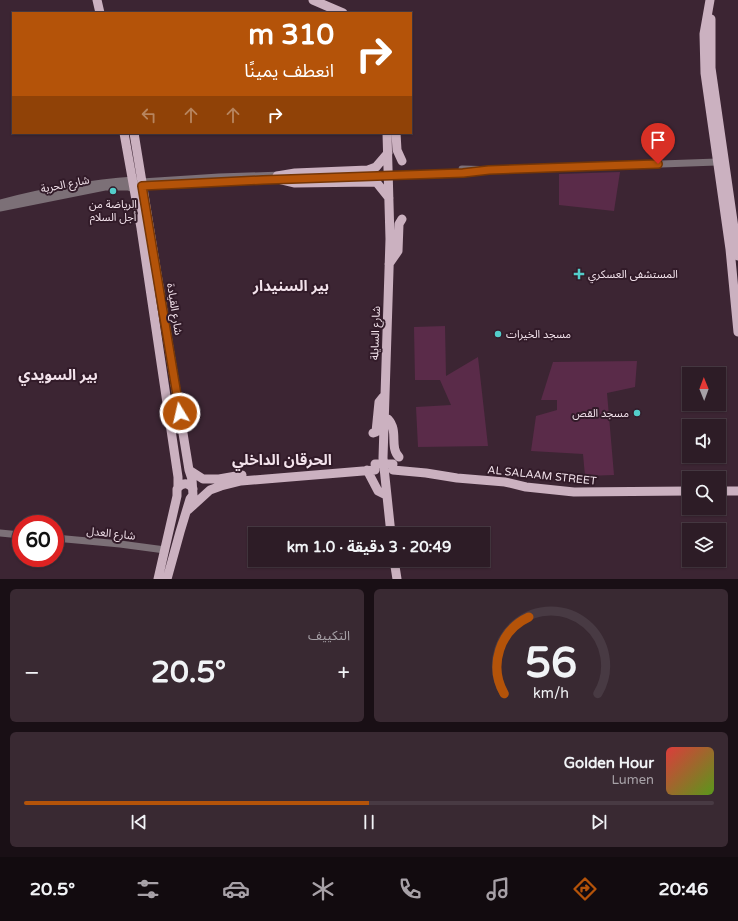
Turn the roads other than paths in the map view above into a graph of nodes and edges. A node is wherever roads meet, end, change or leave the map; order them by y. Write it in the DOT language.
graph roads {
  1 [pos="97,0"];
  2 [pos="103,0"];
  3 [pos="312,0"];
  4 [pos="710,4"];
  5 [pos="100,12"];
  6 [pos="106,12"];
  7 [pos="340,12"];
  8 [pos="124,134"];
  9 [pos="134,134"];
  10 [pos="387,134"];
  11 [pos="396,134"];
  12 [pos="388,152"];
  13 [pos="402,161"];
  14 [pos="717,162"];
  15 [pos="278,177"];
  16 [pos="138,184"];
  17 [pos="389,198"];
  18 [pos="0,203"];
  19 [pos="0,208"];
  20 [pos="402,219"];
  21 [pos="738,256"];
  22 [pos="389,264"];
  23 [pos="738,332"];
  24 [pos="384,394"];
  25 [pos="384,418"];
  26 [pos="372,433"];
  27 [pos="395,464"];
  28 [pos="372,468"];
  29 [pos="189,470"];
  30 [pos="203,479"];
  31 [pos="193,490"];
  32 [pos="210,490"];
  33 [pos="738,490"];
  34 [pos="177,491"];
  35 [pos="726,491"];
  36 [pos="682,492"];
  37 [pos="386,495"];
  38 [pos="190,499"];
  39 [pos="186,513"];
  40 [pos="390,527"];
  41 [pos="0,533"];
  42 [pos="12,534"];
  43 [pos="64,539"];
  44 [pos="165,550"];
  45 [pos="395,567"];
  46 [pos="158,579"];
  47 [pos="167,579"];
  48 [pos="397,579"];
  1 -- 5 [label="main road"];
  2 -- 6 [label="main road"];
  3 -- 7 [label="main road"];
  4 -- 14 [label="main road"];
  4 -- 21 [label="main road"];
  8 -- 16 [label="main road, شارع القيادة"];
  9 -- 16 [label="main road, شارع القيادة"];
  10 -- 12 [label="main road, شارع السايلة"];
  11 -- 13 [label="main road"];
  12 -- 15 [label="main road"];
  12 -- 17 [label="main road, شارع السايلة"];
  14 -- 15 [label="street, bridge"];
  14 -- 23 [label="main road"];
  15 -- 16 [label="street"];
  15 -- 17 [label="main road"];
  16 -- 18 [label="street"];
  16 -- 19 [label="street, شارع الحرية"];
  16 -- 29 [label="main road, شارع القيادة"];
  16 -- 34 [label="main road, شارع القيادة"];
  17 -- 22 [label="main road, شارع السايلة"];
  20 -- 22 [label="main road"];
  22 -- 24 [label="main road, شارع السايلة"];
  24 -- 25 [label="main road, شارع السايلة"];
  24 -- 26 [label="main road"];
  25 -- 27 [label="main road"];
  25 -- 37 [label="main road, شارع السايلة"];
  27 -- 28 [label="main road, AL SALAAM STREET, bridge"];
  27 -- 36 [label="main road, AL SALAAM STREET"];
  28 -- 30 [label="main road"];
  28 -- 32 [label="main road"];
  28 -- 37 [label="main road"];
  29 -- 30 [label="main road"];
  29 -- 31 [label="main road, شارع القيادة"];
  30 -- 32 [label="main road"];
  31 -- 34 [label="main road"];
  31 -- 38 [label="main road"];
  32 -- 39 [label="main road"];
  33 -- 35 [label="main road"];
  34 -- 38 [label="main road"];
  34 -- 44 [label="main road, شارع القيادة"];
  37 -- 40 [label="main road, شارع السايلة"];
  38 -- 39 [label="main road"];
  39 -- 47 [label="main road"];
  41 -- 42 [label="street"];
  43 -- 44 [label="street, شارع العدل"];
  44 -- 46 [label="main road, شارع القيادة"];
  45 -- 48 [label="main road"];
}
